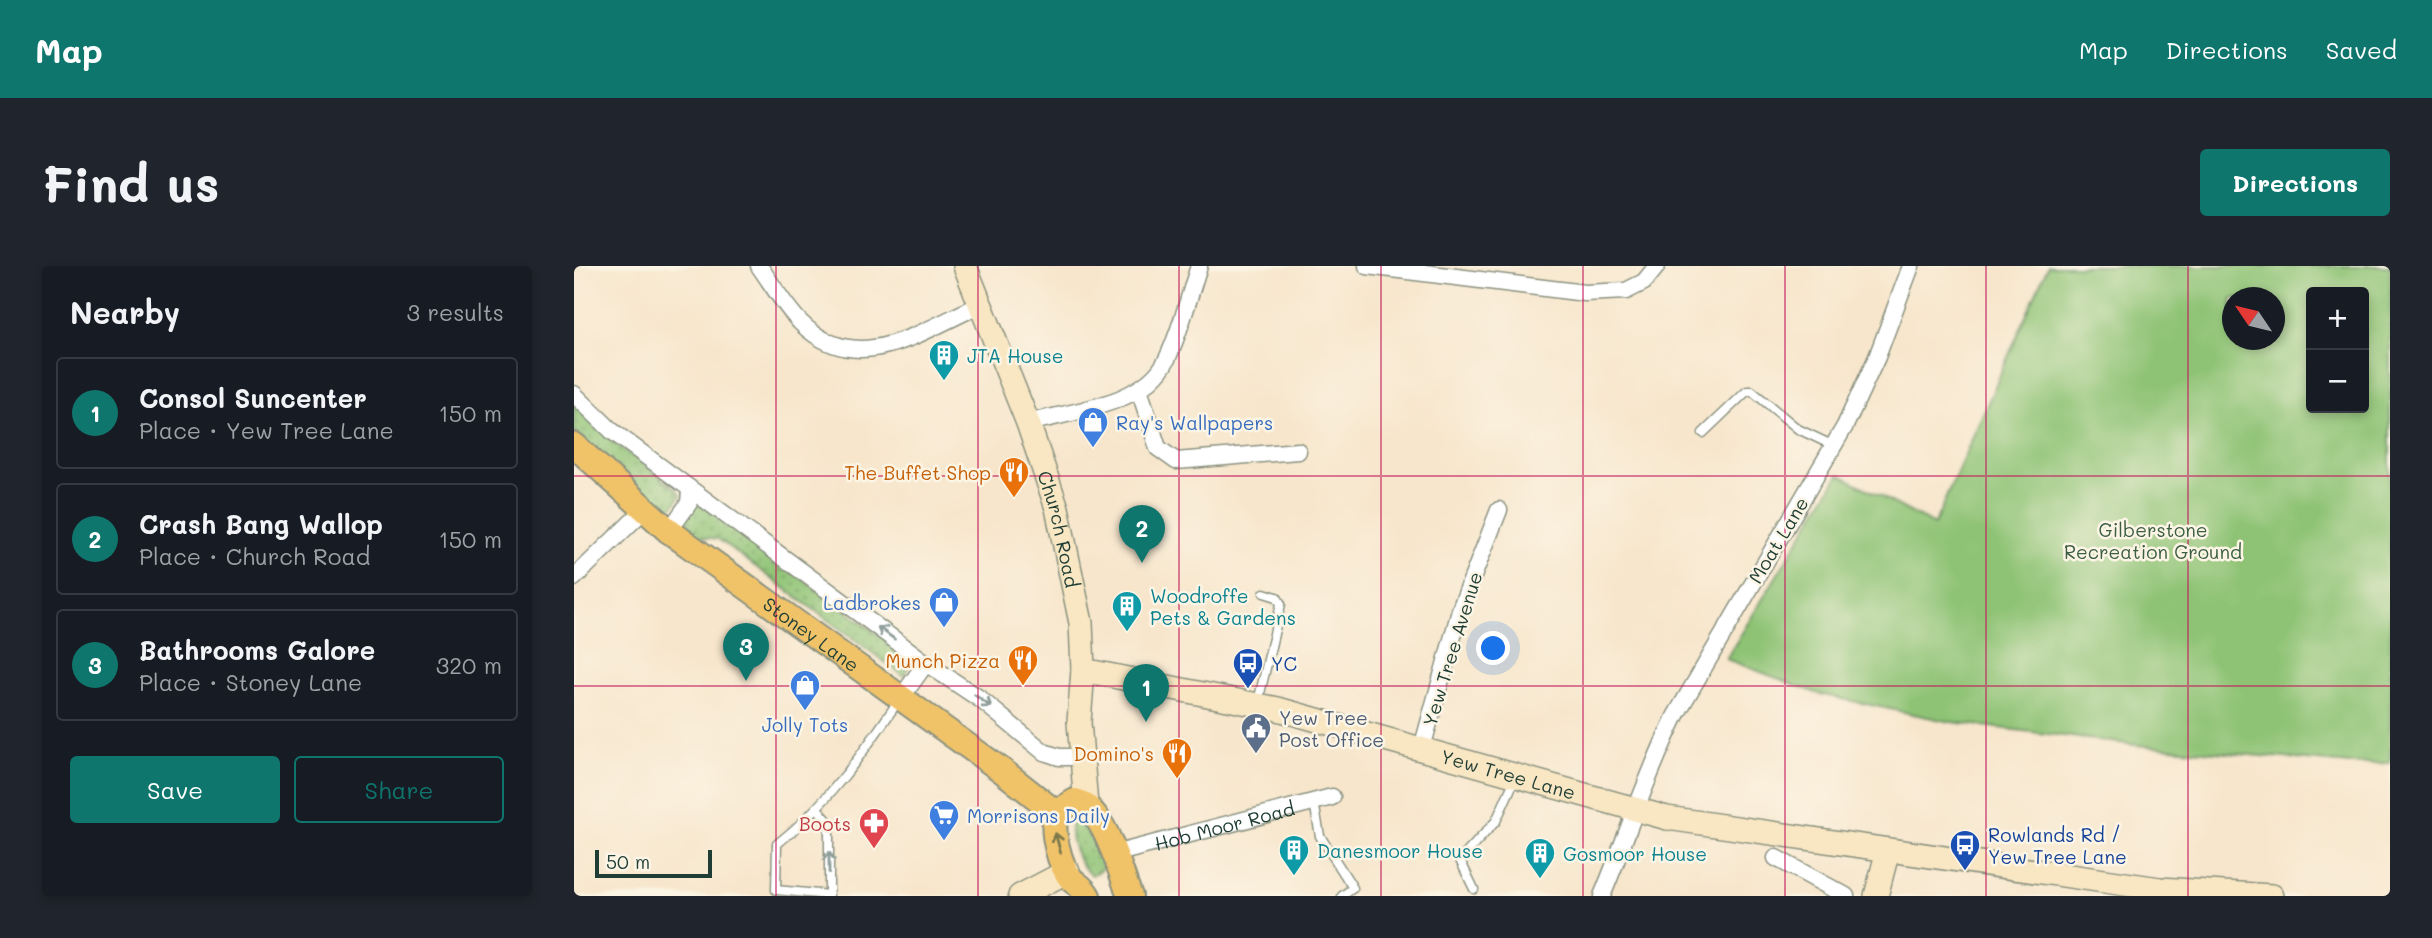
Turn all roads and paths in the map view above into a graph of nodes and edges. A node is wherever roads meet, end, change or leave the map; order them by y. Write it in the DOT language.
graph roads {
  1 [pos="759,266"];
  2 [pos="965,266"];
  3 [pos="1199,266"];
  4 [pos="1367,266"];
  5 [pos="1657,266"];
  6 [pos="1911,266"];
  7 [pos="1467,272"];
  8 [pos="980,305"];
  9 [pos="1139,389"];
  10 [pos="574,394"];
  11 [pos="1028,423"];
  12 [pos="1703,433"];
  13 [pos="574,445"];
  14 [pos="1834,446"];
  15 [pos="1298,451"];
  16 [pos="690,490"];
  17 [pos="643,510"];
  18 [pos="1499,510"];
  19 [pos="669,531"];
  20 [pos="574,578"];
  21 [pos="1264,593"];
  22 [pos="926,663"];
  23 [pos="1083,670"];
  24 [pos="901,698"];
  25 [pos="1258,705"];
  26 [pos="1422,748"];
  27 [pos="1080,757"];
  28 [pos="1517,776"];
  29 [pos="1332,797"];
  30 [pos="1314,802"];
  31 [pos="1086,805"];
  32 [pos="817,808"];
  33 [pos="1638,810"];
  34 [pos="1056,813"];
  35 [pos="1888,850"];
  36 [pos="1115,857"];
  37 [pos="1776,858"];
  38 [pos="1079,884"];
  39 [pos="1474,889"];
  40 [pos="1020,896"];
  41 [pos="1130,896"];
  42 [pos="1342,896"];
  43 [pos="1602,896"];
  44 [pos="1846,896"];
  45 [pos="1875,896"];
  46 [pos="2272,896"];
  1 -- 8 [label="street"];
  2 -- 8 [label="street, Church Road"];
  3 -- 9 [label="street"];
  4 -- 7 [label="street"];
  5 -- 7 [label="street"];
  6 -- 14 [label="street, Moat Lane"];
  8 -- 11 [label="street, Church Road"];
  9 -- 11 [label="street"];
  9 -- 15 [label="street"];
  10 -- 16 [label="street"];
  11 -- 23 [label="street, Church Road"];
  12 -- 14 [label="lane"];
  13 -- 17 [label="main road, Stoney Lane"];
  14 -- 33 [label="street, Moat Lane"];
  16 -- 19 [label="street"];
  22 -- 16 [label="street, one-way"];
  17 -- 19 [label="main road, Stoney Lane"];
  17 -- 20 [label="street"];
  18 -- 26 [label="street, Yew Tree Avenue"];
  19 -- 24 [label="main road, Stoney Lane"];
  21 -- 25 [label="lane"];
  22 -- 24 [label="street"];
  22 -- 27 [label="street, one-way"];
  23 -- 25 [label="street, Yew Tree Lane"];
  23 -- 27 [label="street, Church Road"];
  24 -- 32 [label="lane"];
  24 -- 34 [label="main road, Stoney Lane"];
  25 -- 26 [label="street, Yew Tree Lane"];
  26 -- 28 [label="street, Yew Tree Lane"];
  27 -- 31 [label="street, Church Road"];
  28 -- 33 [label="street, Yew Tree Lane"];
  28 -- 39 [label="lane"];
  29 -- 30 [label="street, Hob Moor Road"];
  30 -- 36 [label="street, Hob Moor Road"];
  30 -- 42 [label="lane"];
  31 -- 34 [label="main road"];
  31 -- 36 [label="main road, Church Road"];
  32 -- 32 [label="lane, one-way"];
  33 -- 35 [label="street, Yew Tree Lane"];
  33 -- 43 [label="street, Moat Lane"];
  38 -- 34 [label="main road, one-way"];
  35 -- 45 [label="street"];
  35 -- 46 [label="street, Yew Tree Lane"];
  36 -- 38 [label="main road"];
  36 -- 41 [label="main road, Church Road"];
  37 -- 44 [label="street"];
  38 -- 40 [label="street"];
}
